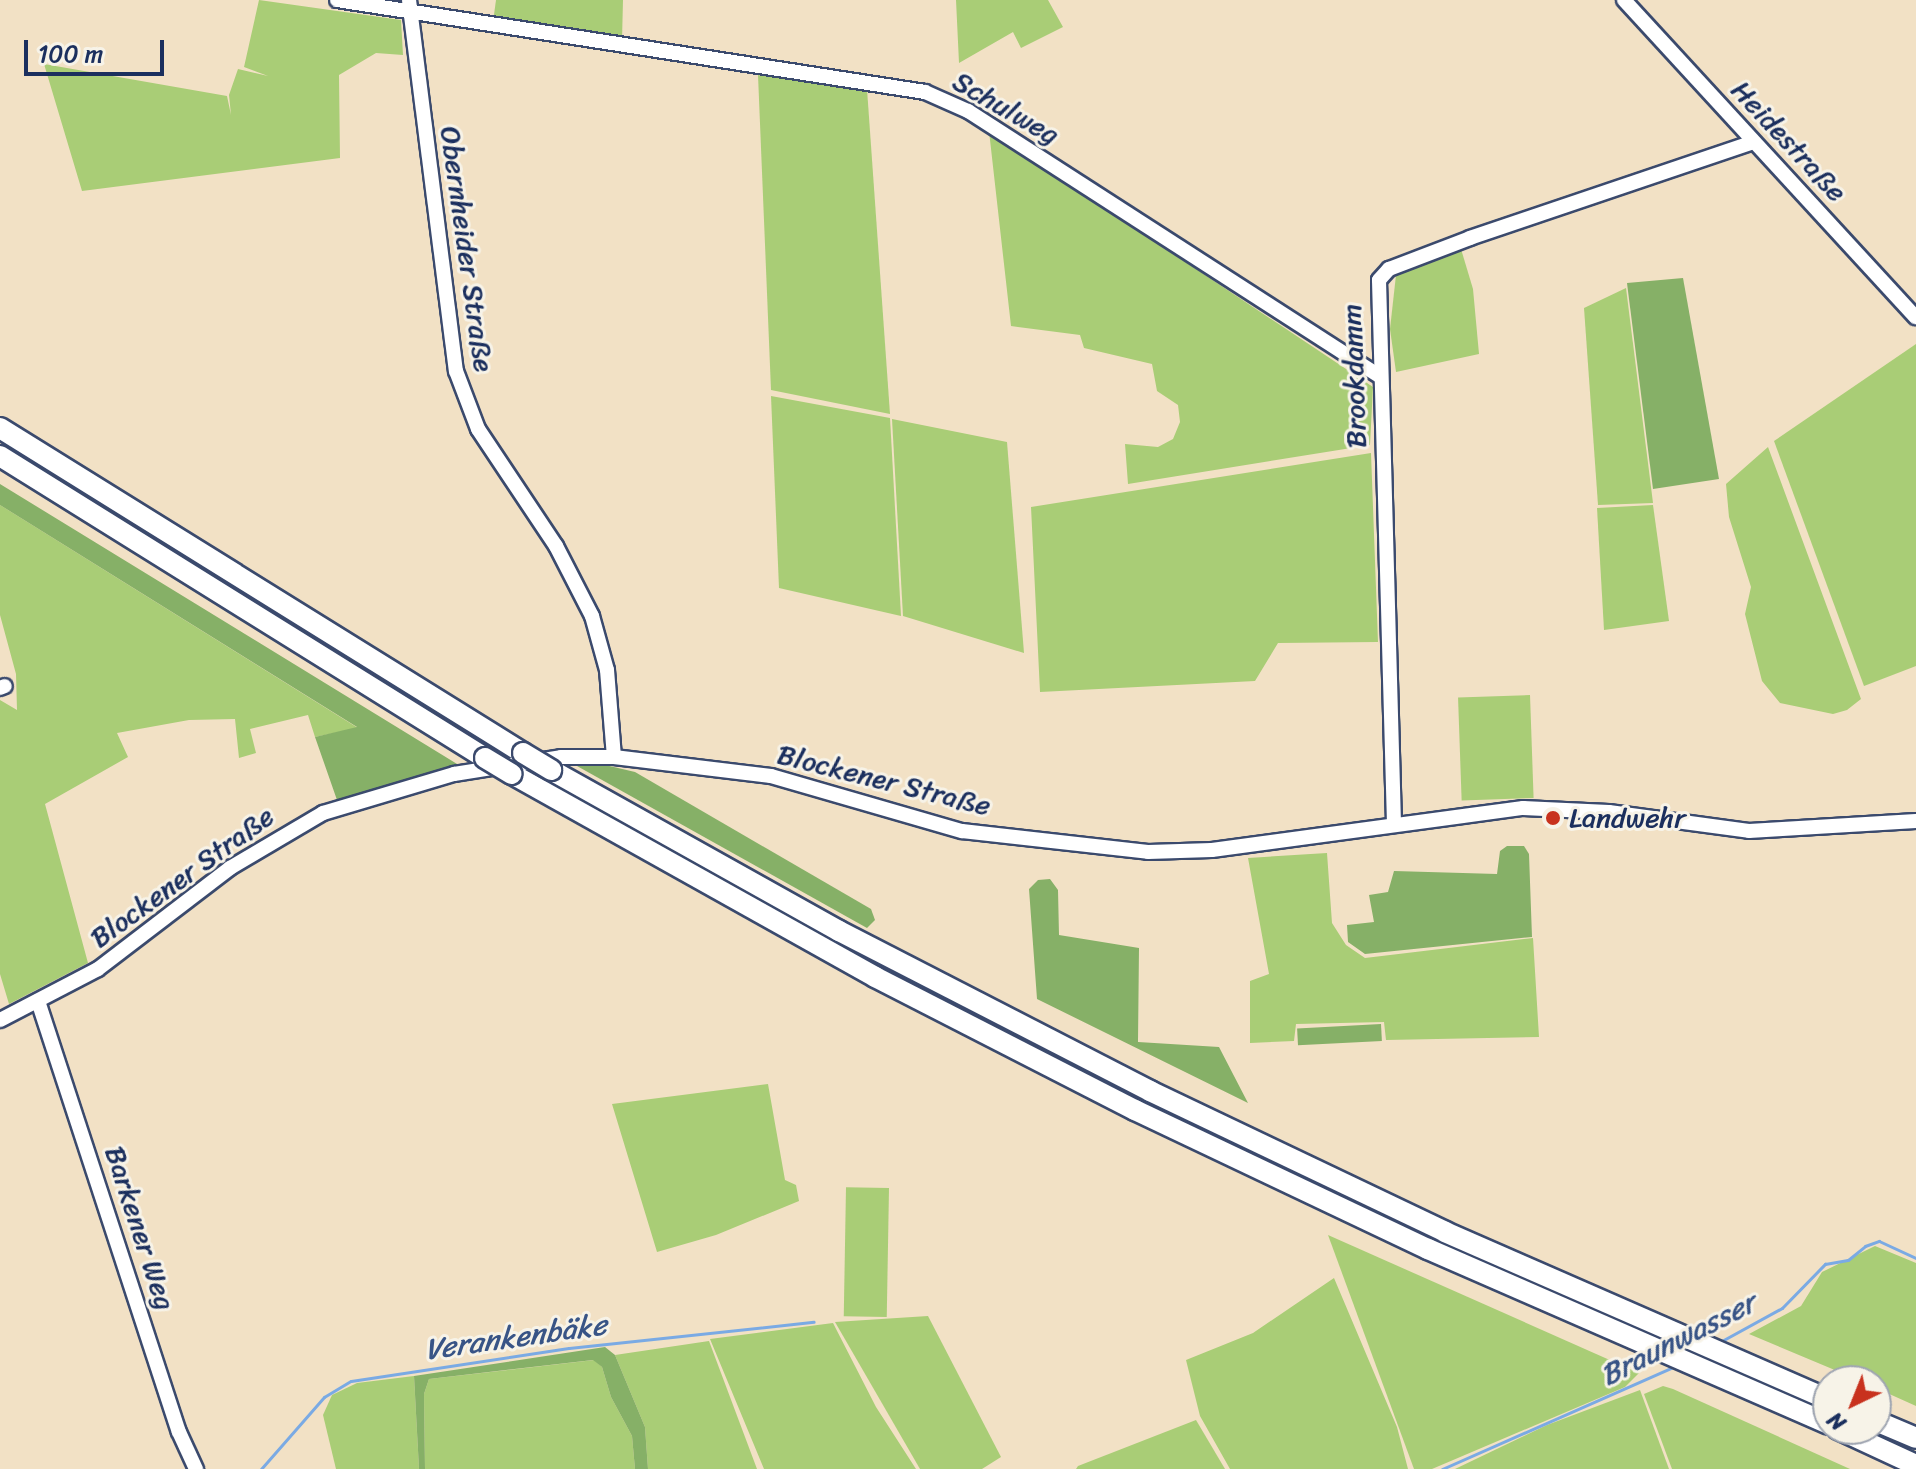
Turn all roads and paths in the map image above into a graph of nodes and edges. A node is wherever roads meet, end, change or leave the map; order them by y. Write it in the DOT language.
graph roads {
  1 [pos="337,0"];
  2 [pos="1624,0"];
  3 [pos="409,5"];
  4 [pos="1753,142"];
  5 [pos="1916,317"];
  6 [pos="1379,376"];
  7 [pos="0,428"];
  8 [pos="0,456"];
  9 [pos="614,757"];
  10 [pos="1916,821"];
  11 [pos="1394,824"];
  12 [pos="38,1001"];
  13 [pos="0,1020"];
  14 [pos="1812,1392"];
  15 [pos="1812,1417"];
  16 [pos="1892,1428"];
  17 [pos="1916,1438"];
  18 [pos="1873,1445"];
  19 [pos="1916,1465"];
  20 [pos="196,1469"];
  1 -- 3 [label="street, Schulweg"];
  2 -- 4 [label="street, Heidestraße"];
  3 -- 6 [label="street, Schulweg"];
  3 -- 9 [label="street, Obernheider Straße"];
  4 -- 5 [label="street, Heidestraße"];
  4 -- 6 [label="street, Brookdamm"];
  6 -- 11 [label="street, Brookdamm"];
  7 -- 14 [label="highway, bridge"];
  8 -- 15 [label="highway, bridge"];
  9 -- 11 [label="street, Blockener Straße"];
  9 -- 12 [label="street, Blockener Straße"];
  10 -- 11 [label="street, Blockener Straße"];
  12 -- 13 [label="street, Blockener Straße"];
  12 -- 20 [label="street, Barkener Weg"];
  16 -- 17 [label="highway"];
  18 -- 19 [label="highway"];
}
